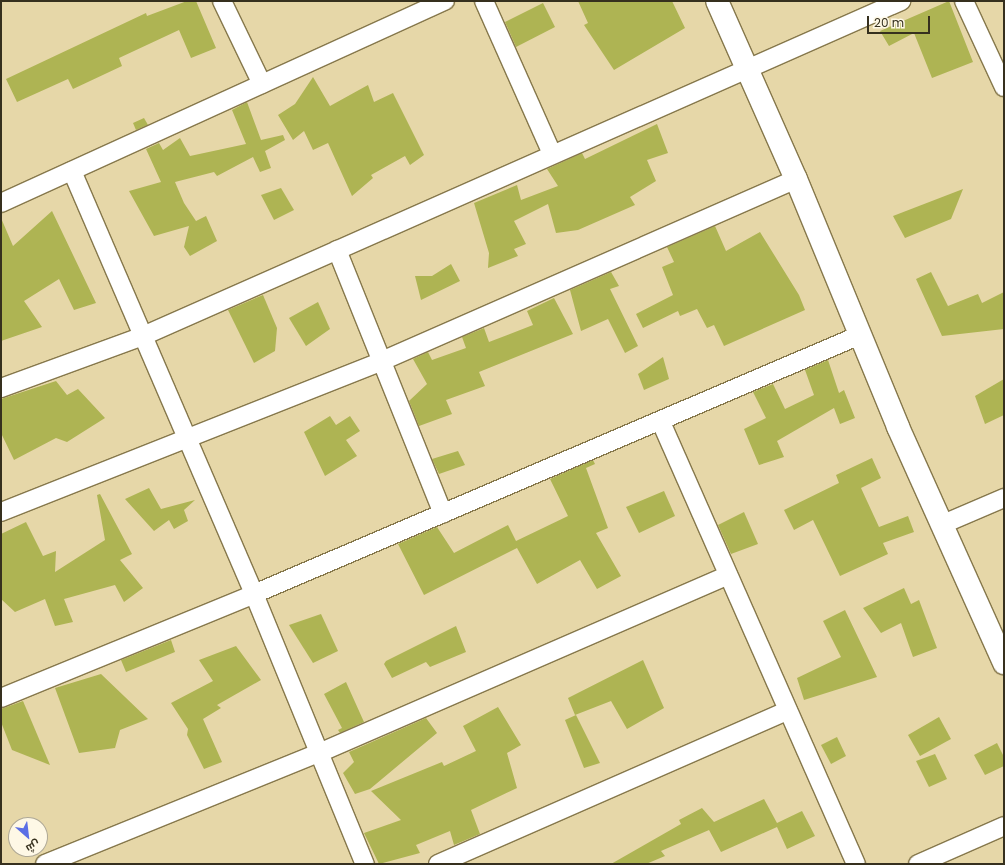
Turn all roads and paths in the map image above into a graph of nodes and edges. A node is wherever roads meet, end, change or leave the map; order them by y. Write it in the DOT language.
graph roads {
  1 [pos="222,1"];
  2 [pos="445,1"];
  3 [pos="484,1"];
  4 [pos="717,1"];
  5 [pos="901,1"];
  6 [pos="964,1"];
  7 [pos="748,68"];
  8 [pos="262,84"];
  9 [pos="1004,87"];
  10 [pos="552,154"];
  11 [pos="72,171"];
  12 [pos="796,179"];
  13 [pos="1,203"];
  14 [pos="337,250"];
  15 [pos="860,334"];
  16 [pos="143,336"];
  17 [pos="382,361"];
  18 [pos="1,388"];
  19 [pos="661,422"];
  20 [pos="187,440"];
  21 [pos="1004,498"];
  22 [pos="1,512"];
  23 [pos="443,514"];
  24 [pos="941,525"];
  25 [pos="728,574"];
  26 [pos="254,594"];
  27 [pos="1004,662"];
  28 [pos="1,698"];
  29 [pos="788,710"];
  30 [pos="319,752"];
  31 [pos="1004,826"];
  32 [pos="45,864"];
  33 [pos="364,864"];
  34 [pos="438,864"];
  35 [pos="856,864"];
  36 [pos="918,864"];
  1 -- 8 [label="street"];
  2 -- 8 [label="street"];
  3 -- 10 [label="street"];
  4 -- 7 [label="street"];
  5 -- 7 [label="street"];
  6 -- 9 [label="street"];
  7 -- 10 [label="street"];
  7 -- 12 [label="street"];
  8 -- 11 [label="street"];
  10 -- 14 [label="street"];
  11 -- 13 [label="street"];
  11 -- 16 [label="street"];
  12 -- 15 [label="street"];
  12 -- 17 [label="street"];
  14 -- 16 [label="street"];
  14 -- 17 [label="street"];
  15 -- 19 [label="street"];
  15 -- 24 [label="street"];
  16 -- 18 [label="street"];
  16 -- 20 [label="street"];
  17 -- 20 [label="street"];
  17 -- 23 [label="street"];
  19 -- 23 [label="street"];
  19 -- 25 [label="street"];
  20 -- 22 [label="street"];
  20 -- 26 [label="street"];
  21 -- 24 [label="street"];
  23 -- 26 [label="street"];
  24 -- 27 [label="street"];
  25 -- 29 [label="street"];
  25 -- 30 [label="street"];
  26 -- 28 [label="street"];
  26 -- 30 [label="street"];
  29 -- 34 [label="street"];
  29 -- 35 [label="street"];
  30 -- 32 [label="street"];
  30 -- 33 [label="street"];
  31 -- 36 [label="street"];
}
